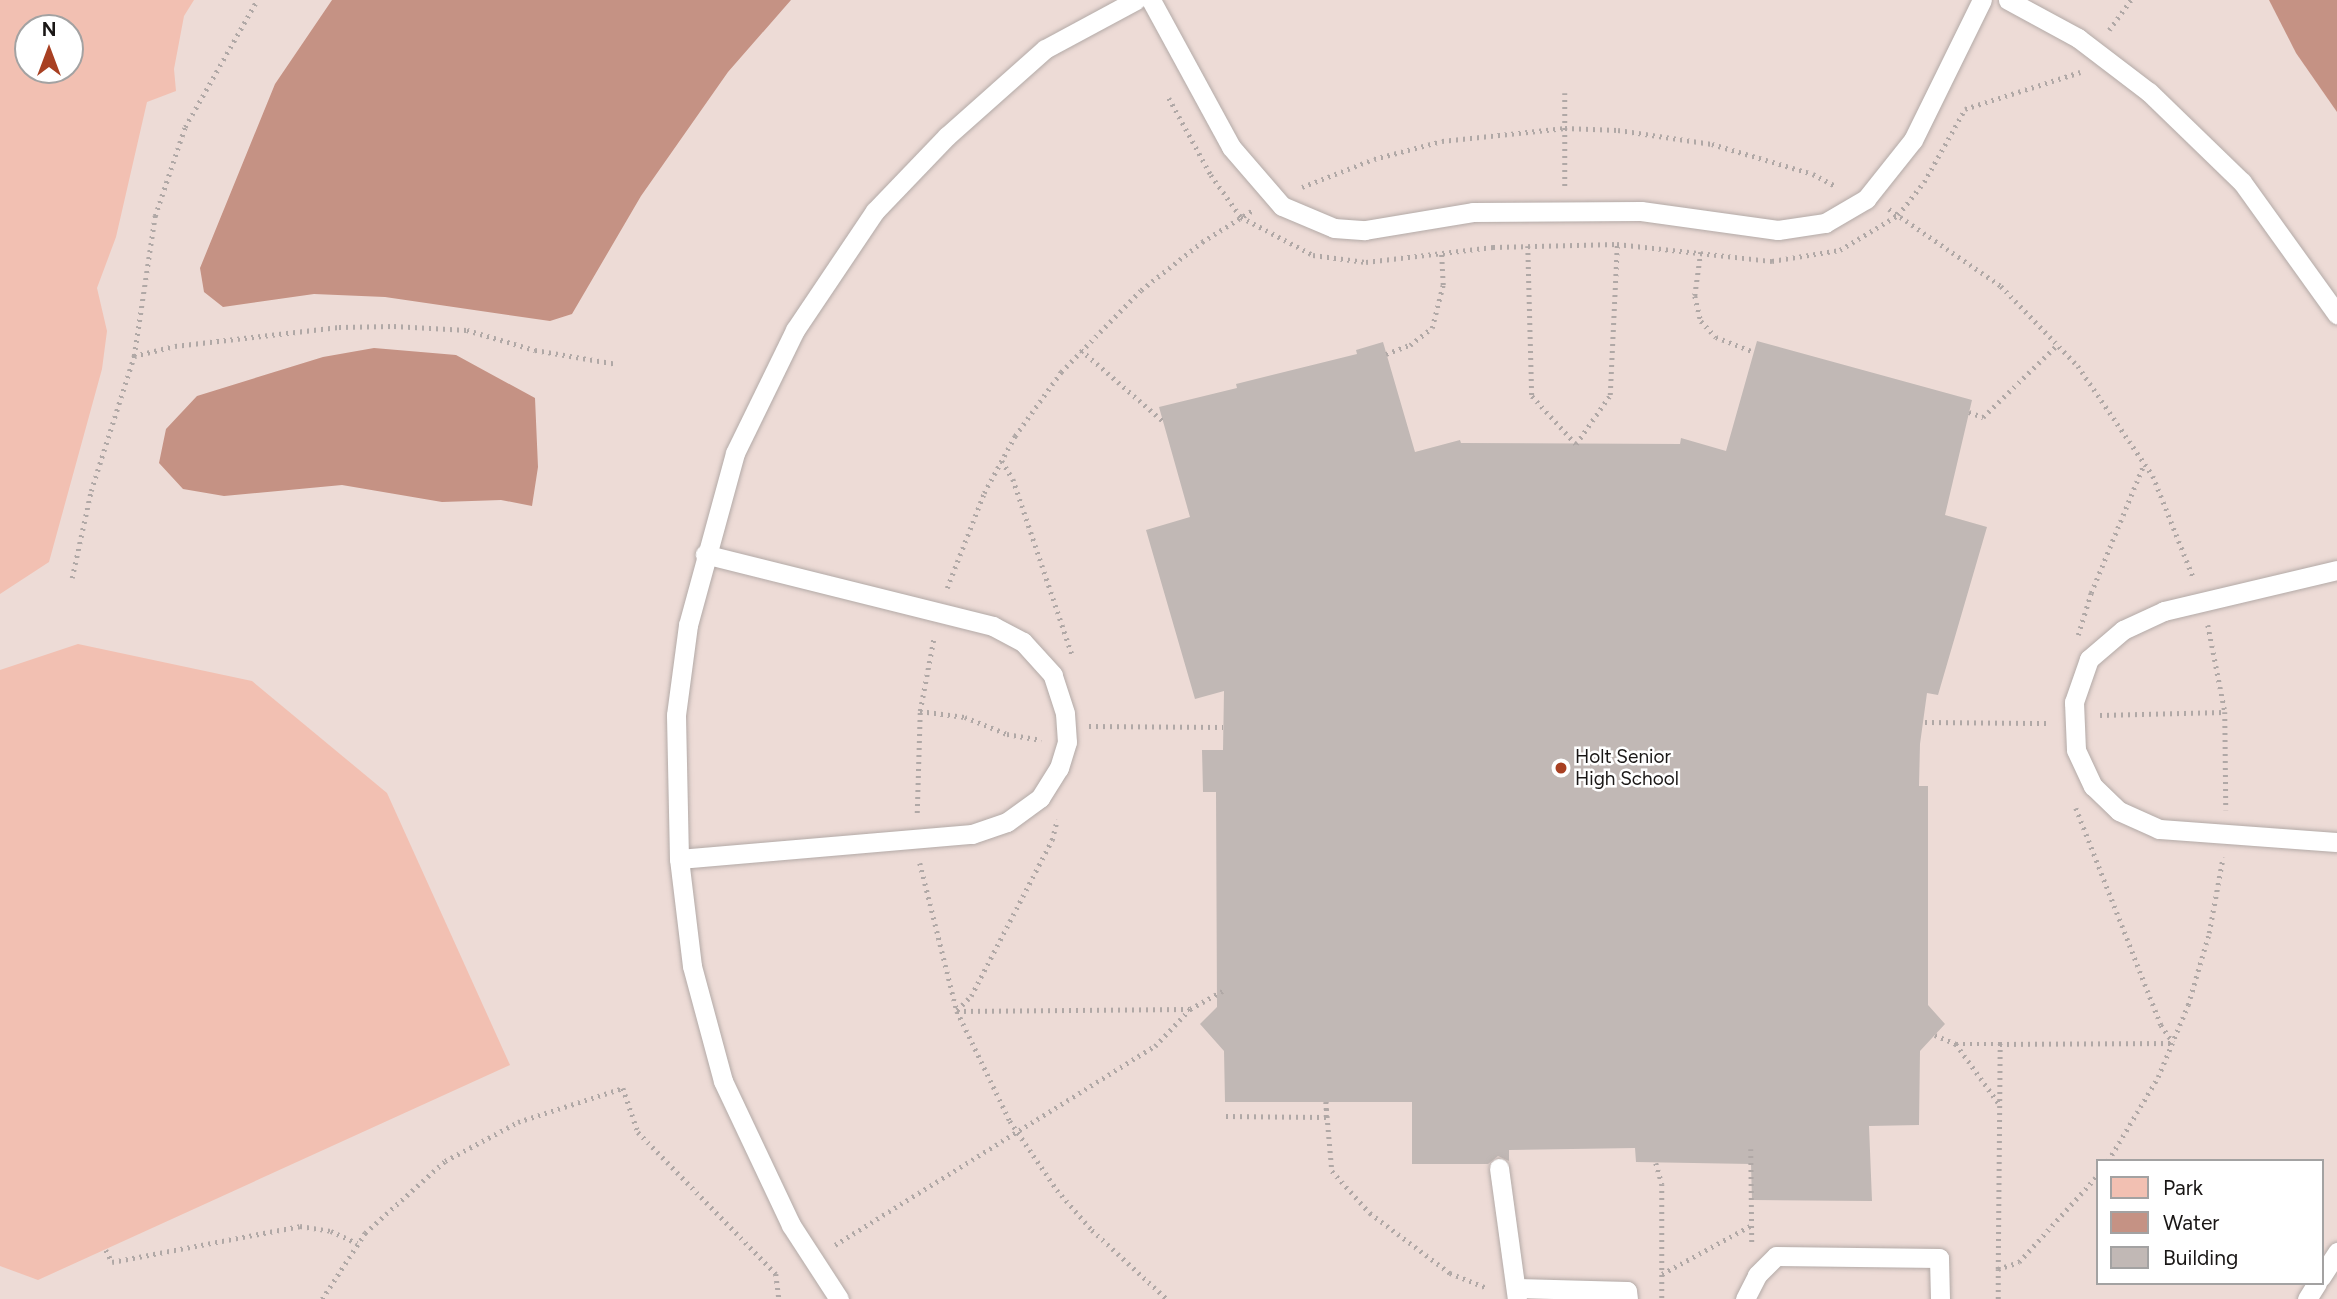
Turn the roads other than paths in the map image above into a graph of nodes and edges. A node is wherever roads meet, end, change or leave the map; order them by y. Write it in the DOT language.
graph roads {
  1 [pos="1136,0"];
  2 [pos="1151,0"];
  3 [pos="1982,0"];
  4 [pos="2008,0"];
  5 [pos="2337,314"];
  6 [pos="705,554"];
  7 [pos="2337,570"];
  8 [pos="2337,842"];
  9 [pos="679,859"];
  10 [pos="1499,1168"];
  11 [pos="2337,1252"];
  12 [pos="2323,1274"];
  13 [pos="1517,1294"];
  14 [pos="839,1299"];
  15 [pos="1628,1299"];
  16 [pos="1745,1299"];
  17 [pos="1940,1299"];
  1 -- 6 [label="lane"];
  2 -- 3 [label="lane"];
  4 -- 5 [label="lane"];
  6 -- 9 [label="lane"];
  6 -- 9 [label="lane"];
  7 -- 8 [label="lane"];
  9 -- 14 [label="lane"];
  10 -- 13 [label="lane"];
  11 -- 12 [label="lane"];
  13 -- 15 [label="lane"];
  16 -- 17 [label="lane"];
}
